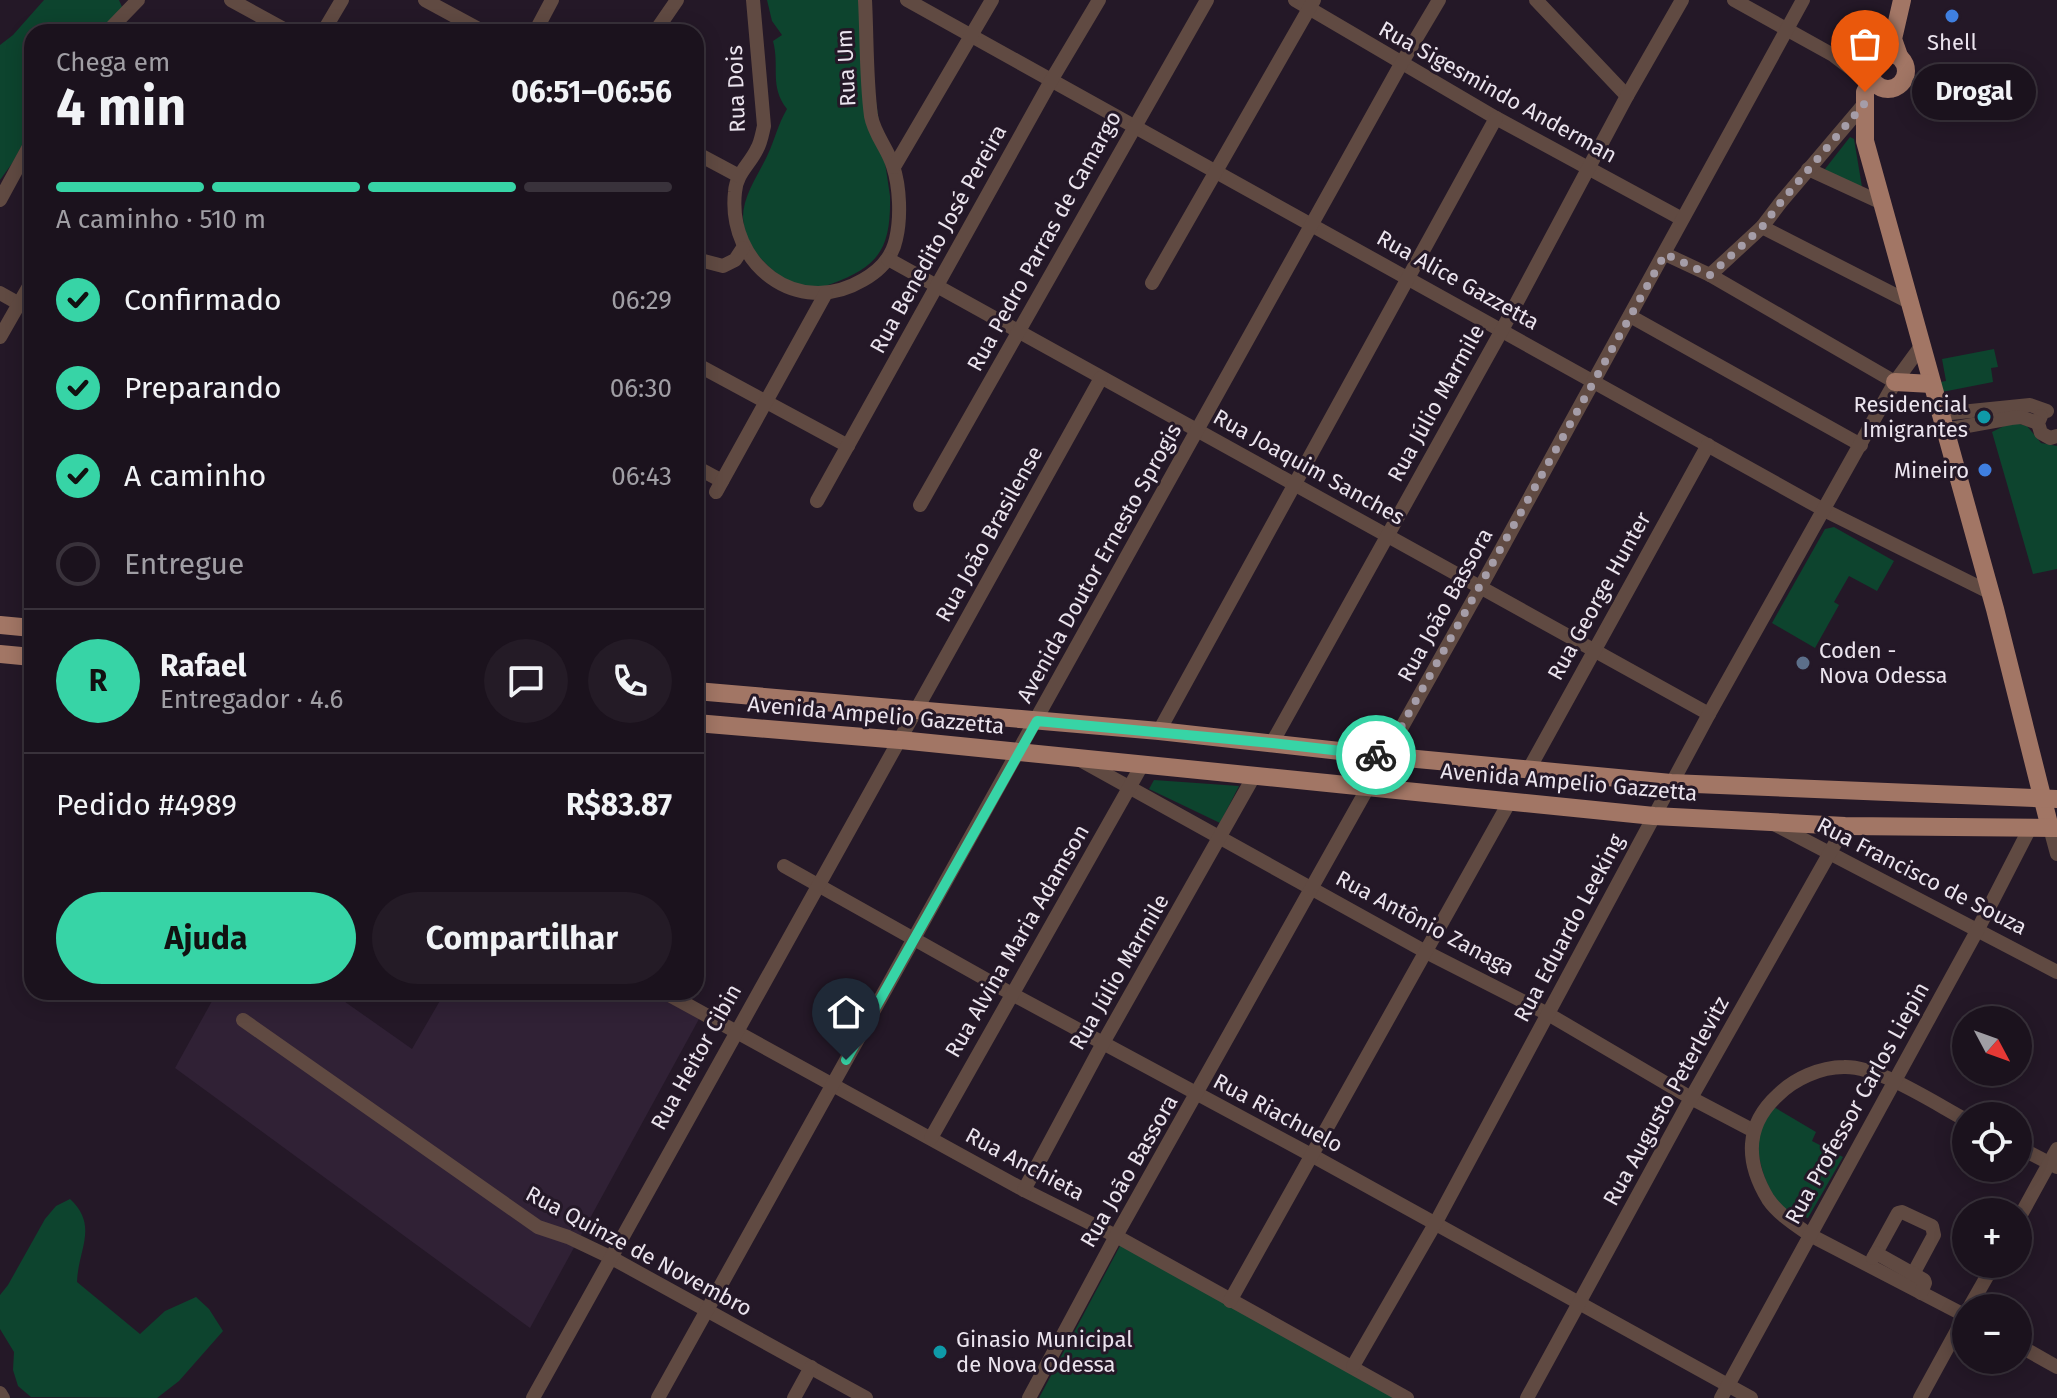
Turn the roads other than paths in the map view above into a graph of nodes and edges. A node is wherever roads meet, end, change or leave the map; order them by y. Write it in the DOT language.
graph roads {
  1 [pos="138,0"];
  2 [pos="231,0"];
  3 [pos="342,0"];
  4 [pos="425,0"];
  5 [pos="552,0"];
  6 [pos="677,0"];
  7 [pos="753,0"];
  8 [pos="865,0"];
  9 [pos="907,0"];
  10 [pos="992,0"];
  11 [pos="1099,0"];
  12 [pos="1207,0"];
  13 [pos="1295,0"];
  14 [pos="1439,0"];
  15 [pos="1536,0"];
  16 [pos="1682,0"];
  17 [pos="1734,0"];
  18 [pos="1803,0"];
  19 [pos="1891,0"];
  20 [pos="1902,0"];
  21 [pos="1312,4"];
  22 [pos="446,5"];
  23 [pos="115,24"];
  24 [pos="274,24"];
  25 [pos="328,24"];
  26 [pos="473,24"];
  27 [pos="539,24"];
  28 [pos="660,24"];
  29 [pos="1786,29"];
  30 [pos="971,36"];
  31 [pos="1899,56"];
  32 [pos="1401,64"];
  33 [pos="1873,68"];
  34 [pos="1052,79"];
  35 [pos="1897,86"];
  36 [pos="1627,96"];
  37 [pos="1865,103"];
  38 [pos="1496,118"];
  39 [pos="1134,125"];
  40 [pos="1869,152"];
  41 [pos="24,156"];
  42 [pos="704,157"];
  43 [pos="894,167"];
  44 [pos="1588,168"];
  45 [pos="1808,169"];
  46 [pos="1216,170"];
  47 [pos="739,176"];
  48 [pos="0,200"];
  49 [pos="1882,203"];
  50 [pos="1682,219"];
  51 [pos="1311,225"];
  52 [pos="1762,227"];
  53 [pos="743,248"];
  54 [pos="1665,254"];
  55 [pos="888,259"];
  56 [pos="704,261"];
  57 [pos="1710,275"];
  58 [pos="1410,278"];
  59 [pos="1152,283"];
  60 [pos="936,287"];
  61 [pos="832,292"];
  62 [pos="0,293"];
  63 [pos="1909,302"];
  64 [pos="24,306"];
  65 [pos="24,309"];
  66 [pos="1630,316"];
  67 [pos="1502,330"];
  68 [pos="1018,332"];
  69 [pos="0,337"];
  70 [pos="1922,345"];
  71 [pos="704,369"];
  72 [pos="1101,378"];
  73 [pos="1594,380"];
  74 [pos="1895,382"];
  75 [pos="1932,384"];
  76 [pos="766,404"];
  77 [pos="2047,415"];
  78 [pos="1943,422"];
  79 [pos="1197,431"];
  80 [pos="2057,436"];
  81 [pos="1708,445"];
  82 [pos="1861,445"];
  83 [pos="848,446"];
  84 [pos="704,474"];
  85 [pos="1295,485"];
  86 [pos="817,501"];
  87 [pos="920,505"];
  88 [pos="1824,510"];
  89 [pos="1387,535"];
  90 [pos="1480,588"];
  91 [pos="1991,593"];
  92 [pos="0,625"];
  93 [pos="24,627"];
  94 [pos="1594,651"];
  95 [pos="0,654"];
  96 [pos="24,656"];
  97 [pos="704,692"];
  98 [pos="916,711"];
  99 [pos="1709,714"];
  100 [pos="1037,721"];
  101 [pos="704,724"];
  102 [pos="1159,731"];
  103 [pos="900,740"];
  104 [pos="1272,743"];
  105 [pos="1020,753"];
  106 [pos="1385,756"];
  107 [pos="1075,757"];
  108 [pos="1142,765"];
  109 [pos="1529,769"];
  110 [pos="1254,776"];
  111 [pos="1671,783"];
  112 [pos="1129,787"];
  113 [pos="1368,787"];
  114 [pos="2049,798"];
  115 [pos="1510,801"];
  116 [pos="1654,816"];
  117 [pos="1766,820"];
  118 [pos="1845,826"];
  119 [pos="2030,828"];
  120 [pos="2054,828"];
  121 [pos="1221,838"];
  122 [pos="1830,853"];
  123 [pos="2057,854"];
  124 [pos="784,866"];
  125 [pos="819,886"];
  126 [pos="1311,887"];
  127 [pos="1978,929"];
  128 [pos="915,938"];
  129 [pos="1426,952"];
  130 [pos="2057,972"];
  131 [pos="1012,994"];
  132 [pos="679,1000"];
  133 [pos="1548,1014"];
  134 [pos="243,1020"];
  135 [pos="736,1031"];
  136 [pos="1103,1043"];
  137 [pos="1893,1082"];
  138 [pos="832,1084"];
  139 [pos="1197,1094"];
  140 [pos="1691,1098"];
  141 [pos="1952,1113"];
  142 [pos="1752,1130"];
  143 [pos="931,1138"];
  144 [pos="2057,1149"];
  145 [pos="2032,1154"];
  146 [pos="1313,1156"];
  147 [pos="2053,1165"];
  148 [pos="1024,1190"];
  149 [pos="2032,1198"];
  150 [pos="1435,1224"];
  151 [pos="1810,1235"];
  152 [pos="1116,1236"];
  153 [pos="610,1257"];
  154 [pos="1872,1259"];
  155 [pos="1913,1274"];
  156 [pos="1921,1293"];
  157 [pos="1230,1301"];
  158 [pos="1580,1304"];
  159 [pos="1952,1308"];
  160 [pos="707,1312"];
  161 [pos="1952,1340"];
  162 [pos="2032,1353"];
  163 [pos="1353,1366"];
  164 [pos="811,1367"];
  165 [pos="2057,1367"];
  166 [pos="1725,1392"];
  167 [pos="533,1398"];
  168 [pos="658,1398"];
  169 [pos="794,1398"];
  170 [pos="866,1398"];
  171 [pos="1029,1398"];
  172 [pos="1407,1398"];
  173 [pos="1527,1398"];
  174 [pos="1751,1398"];
  175 [pos="1920,1398"];
  1 -- 23 [label="street"];
  2 -- 24 [label="street"];
  3 -- 25 [label="street"];
  4 -- 22 [label="street"];
  5 -- 27 [label="street"];
  6 -- 28 [label="street"];
  7 -- 47 [label="street, Rua Dois"];
  8 -- 43 [label="street, Rua Um"];
  9 -- 30 [label="street, Rua Alice Gazzetta"];
  10 -- 30 [label="street"];
  11 -- 34 [label="street, Rua Benedito José Pereira"];
  12 -- 39 [label="street, Rua Pedro Parras de Camargo"];
  13 -- 21 [label="street, Rua Sigesmindo Anderman"];
  14 -- 32 [label="street, Avenida Doutor Ernesto Sprogis"];
  15 -- 36 [label="street"];
  16 -- 36 [label="street, Rua Júlio Marmile"];
  17 -- 29 [label="street"];
  18 -- 29 [label="street, Rua João Bassora"];
  19 -- 33 [label="main road"];
  20 -- 31 [label="main road"];
  21 -- 32 [label="street, Rua Sigesmindo Anderman"];
  21 -- 46 [label="street"];
  22 -- 26 [label="street"];
  29 -- 33 [label="street"];
  29 -- 50 [label="street, Rua João Bassora"];
  30 -- 34 [label="street, Rua Alice Gazzetta"];
  30 -- 43 [label="street"];
  31 -- 33 [label="main road"];
  31 -- 35 [label="main road"];
  32 -- 38 [label="street, Rua Sigesmindo Anderman"];
  32 -- 51 [label="street, Avenida Doutor Ernesto Sprogis"];
  33 -- 35 [label="main road"];
  33 -- 37 [label="main road"];
  34 -- 39 [label="street, Rua Alice Gazzetta"];
  34 -- 60 [label="street, Rua Benedito José Pereira"];
  35 -- 40 [label="main road"];
  36 -- 44 [label="street, Rua Júlio Marmile"];
  37 -- 40 [label="main road"];
  37 -- 45 [label="street"];
  38 -- 44 [label="street, Rua Sigesmindo Anderman"];
  38 -- 58 [label="street"];
  39 -- 46 [label="street, Rua Alice Gazzetta"];
  39 -- 68 [label="street, Rua Pedro Parras de Camargo"];
  40 -- 49 [label="main road"];
  41 -- 48 [label="street"];
  42 -- 47 [label="street"];
  43 -- 55 [label="street, Rua Um"];
  44 -- 50 [label="street, Rua Sigesmindo Anderman"];
  44 -- 67 [label="street, Rua Júlio Marmile"];
  45 -- 49 [label="street"];
  45 -- 52 [label="street"];
  46 -- 51 [label="street, Rua Alice Gazzetta"];
  46 -- 59 [label="street"];
  47 -- 53 [label="street, Rua Dois"];
  49 -- 63 [label="main road"];
  50 -- 54 [label="street, Rua João Bassora"];
  51 -- 58 [label="street, Rua Alice Gazzetta"];
  51 -- 79 [label="street, Avenida Doutor Ernesto Sprogis"];
  52 -- 57 [label="street"];
  52 -- 63 [label="street"];
  53 -- 56 [label="street"];
  53 -- 61 [label="street"];
  54 -- 57 [label="street"];
  54 -- 66 [label="street, Rua João Bassora"];
  55 -- 60 [label="street, Rua Joaquim Sanches"];
  55 -- 61 [label="street"];
  57 -- 74 [label="street"];
  58 -- 67 [label="street, Rua Alice Gazzetta"];
  58 -- 85 [label="street"];
  60 -- 68 [label="street, Rua Joaquim Sanches"];
  60 -- 83 [label="street, Rua Benedito José Pereira"];
  61 -- 76 [label="street"];
  62 -- 64 [label="street"];
  63 -- 70 [label="main road"];
  65 -- 69 [label="street"];
  66 -- 73 [label="street, Rua João Bassora"];
  66 -- 82 [label="street"];
  67 -- 73 [label="street, Rua Alice Gazzetta"];
  67 -- 89 [label="street, Rua Júlio Marmile"];
  68 -- 72 [label="street, Rua Joaquim Sanches"];
  68 -- 87 [label="street, Rua Pedro Parras de Camargo"];
  70 -- 74 [label="street, Rua Eduardo Leeking"];
  70 -- 75 [label="main road"];
  71 -- 76 [label="street"];
  72 -- 79 [label="street, Rua Joaquim Sanches"];
  72 -- 98 [label="street, Rua João Brasilense"];
  73 -- 81 [label="street, Rua Alice Gazzetta"];
  73 -- 90 [label="street, Rua João Bassora"];
  74 -- 75 [label="main road"];
  74 -- 82 [label="street, Rua Eduardo Leeking"];
  75 -- 78 [label="main road"];
  76 -- 83 [label="street"];
  76 -- 84 [label="street"];
  77 -- 78 [label="street"];
  77 -- 80 [label="street"];
  78 -- 91 [label="main road"];
  79 -- 85 [label="street, Rua Joaquim Sanches"];
  79 -- 100 [label="street, Avenida Doutor Ernesto Sprogis"];
  81 -- 88 [label="street, Rua Alice Gazzetta"];
  81 -- 94 [label="street, Rua George Hunter"];
  82 -- 88 [label="street, Rua Eduardo Leeking"];
  83 -- 86 [label="street, Rua Benedito José Pereira"];
  85 -- 89 [label="street, Rua Joaquim Sanches"];
  85 -- 102 [label="street"];
  88 -- 91 [label="street, Rua Alice Gazzetta"];
  88 -- 99 [label="street, Rua Eduardo Leeking"];
  89 -- 90 [label="street, Rua Joaquim Sanches"];
  89 -- 104 [label="street, Rua Júlio Marmile"];
  90 -- 94 [label="street, Rua Joaquim Sanches"];
  90 -- 106 [label="street, Rua João Bassora"];
  91 -- 114 [label="main road"];
  92 -- 93 [label="main road"];
  94 -- 99 [label="street, Rua Joaquim Sanches"];
  94 -- 109 [label="street, Rua George Hunter"];
  95 -- 96 [label="main road"];
  97 -- 98 [label="main road, Avenida Ampelio Gazzetta"];
  98 -- 100 [label="main road, Avenida Ampelio Gazzetta"];
  98 -- 103 [label="street, Rua João Brasilense"];
  99 -- 111 [label="street, Rua Eduardo Leeking"];
  100 -- 102 [label="main road, Avenida Ampelio Gazzetta"];
  100 -- 105 [label="street, Avenida Doutor Ernesto Sprogis"];
  101 -- 103 [label="main road, Avenida Ampelio Gazzetta"];
  102 -- 104 [label="main road, Avenida Ampelio Gazzetta"];
  103 -- 105 [label="main road, Avenida Ampelio Gazzetta"];
  103 -- 125 [label="street, Rua Heitor Cibin"];
  104 -- 106 [label="main road, Avenida Ampelio Gazzetta"];
  105 -- 107 [label="main road, Avenida Ampelio Gazzetta"];
  105 -- 128 [label="street, Avenida Doutor Ernesto Sprogis"];
  106 -- 109 [label="main road, Avenida Ampelio Gazzetta"];
  106 -- 113 [label="street, Rua João Bassora"];
  107 -- 108 [label="main road, Avenida Ampelio Gazzetta"];
  107 -- 112 [label="street, Rua Antônio Zanaga"];
  108 -- 110 [label="main road, Avenida Ampelio Gazzetta"];
  108 -- 112 [label="street, Rua Alvina Maria Adamson"];
  109 -- 111 [label="main road, Avenida Ampelio Gazzetta"];
  110 -- 113 [label="main road, Avenida Ampelio Gazzetta"];
  110 -- 121 [label="street, Rua Júlio Marmile"];
  111 -- 114 [label="main road, Avenida Ampelio Gazzetta"];
  111 -- 116 [label="street, Rua Eduardo Leeking"];
  112 -- 121 [label="street, Rua Antônio Zanaga"];
  112 -- 131 [label="street, Rua Alvina Maria Adamson"];
  113 -- 115 [label="main road, Avenida Ampelio Gazzetta"];
  113 -- 126 [label="street, Rua João Bassora"];
  114 -- 120 [label="main road"];
  115 -- 116 [label="main road, Avenida Ampelio Gazzetta"];
  115 -- 129 [label="street"];
  116 -- 117 [label="main road, Avenida Ampelio Gazzetta"];
  116 -- 133 [label="street, Rua Eduardo Leeking"];
  117 -- 118 [label="main road, Avenida Ampelio Gazzetta"];
  117 -- 122 [label="street, Rua Francisco de Souza"];
  118 -- 119 [label="main road, Avenida Ampelio Gazzetta"];
  118 -- 122 [label="street, Rua Augusto Peterlevitz"];
  119 -- 120 [label="main road, Avenida Ampelio Gazzetta"];
  119 -- 127 [label="street, Rua Professor Carlos Liepin"];
  120 -- 123 [label="street"];
  121 -- 126 [label="street, Rua Antônio Zanaga"];
  121 -- 136 [label="street, Rua Júlio Marmile"];
  122 -- 127 [label="street, Rua Francisco de Souza"];
  122 -- 140 [label="street, Rua Augusto Peterlevitz"];
  124 -- 125 [label="street, Rua Riachuelo"];
  125 -- 128 [label="street, Rua Riachuelo"];
  125 -- 135 [label="street, Rua Heitor Cibin"];
  126 -- 129 [label="street, Rua Antônio Zanaga"];
  126 -- 139 [label="street, Rua João Bassora"];
  127 -- 130 [label="street, Rua Francisco de Souza"];
  127 -- 137 [label="street, Rua Professor Carlos Liepin"];
  128 -- 131 [label="street, Rua Riachuelo"];
  128 -- 138 [label="street, Avenida Doutor Ernesto Sprogis"];
  129 -- 133 [label="street, Rua Antônio Zanaga"];
  129 -- 146 [label="street"];
  131 -- 136 [label="street, Rua Riachuelo"];
  131 -- 143 [label="street, Rua Alvina Maria Adamson"];
  132 -- 135 [label="street, Rua Anchieta"];
  133 -- 140 [label="street, Rua Antônio Zanaga"];
  133 -- 150 [label="street, Rua Eduardo Leeking"];
  134 -- 153 [label="street, Rua Quinze de Novembro"];
  135 -- 138 [label="street, Rua Anchieta"];
  135 -- 153 [label="street, Rua Heitor Cibin"];
  136 -- 139 [label="street, Rua Riachuelo"];
  136 -- 148 [label="street, Rua Júlio Marmile"];
  137 -- 141 [label="street"];
  137 -- 142 [label="street"];
  137 -- 151 [label="street, Rua Professor Carlos Liepin"];
  138 -- 143 [label="street, Rua Anchieta"];
  138 -- 160 [label="street, Avenida Doutor Ernesto Sprogis"];
  139 -- 146 [label="street, Rua Riachuelo"];
  139 -- 152 [label="street, Rua João Bassora"];
  140 -- 142 [label="street, Rua Antônio Zanaga"];
  140 -- 158 [label="street, Rua Augusto Peterlevitz"];
  142 -- 151 [label="street"];
  143 -- 148 [label="street, Rua Anchieta"];
  144 -- 147 [label="street"];
  145 -- 147 [label="street"];
  146 -- 150 [label="street, Rua Riachuelo"];
  146 -- 157 [label="street"];
  147 -- 149 [label="street"];
  148 -- 152 [label="street, Rua Anchieta"];
  150 -- 158 [label="street, Rua Riachuelo"];
  150 -- 163 [label="street, Rua Eduardo Leeking"];
  151 -- 154 [label="street"];
  151 -- 166 [label="street, Rua Professor Carlos Liepin"];
  152 -- 157 [label="street, Rua Anchieta"];
  152 -- 171 [label="street, Rua João Bassora"];
  153 -- 160 [label="street, Rua Quinze de Novembro"];
  153 -- 167 [label="street, Rua Heitor Cibin"];
  154 -- 155 [label="street"];
  154 -- 155 [label="street"];
  154 -- 156 [label="street"];
  155 -- 156 [label="street"];
  156 -- 159 [label="street"];
  157 -- 163 [label="street, Rua Anchieta"];
  158 -- 166 [label="street, Rua Riachuelo"];
  158 -- 173 [label="street, Rua Augusto Peterlevitz"];
  160 -- 164 [label="street, Rua Quinze de Novembro"];
  160 -- 168 [label="street, Avenida Doutor Ernesto Sprogis"];
  161 -- 175 [label="street"];
  162 -- 165 [label="street"];
  163 -- 172 [label="street, Rua Anchieta"];
  164 -- 169 [label="street"];
  164 -- 170 [label="street, Rua Quinze de Novembro"];
  166 -- 174 [label="street, Rua Riachuelo"];
}
